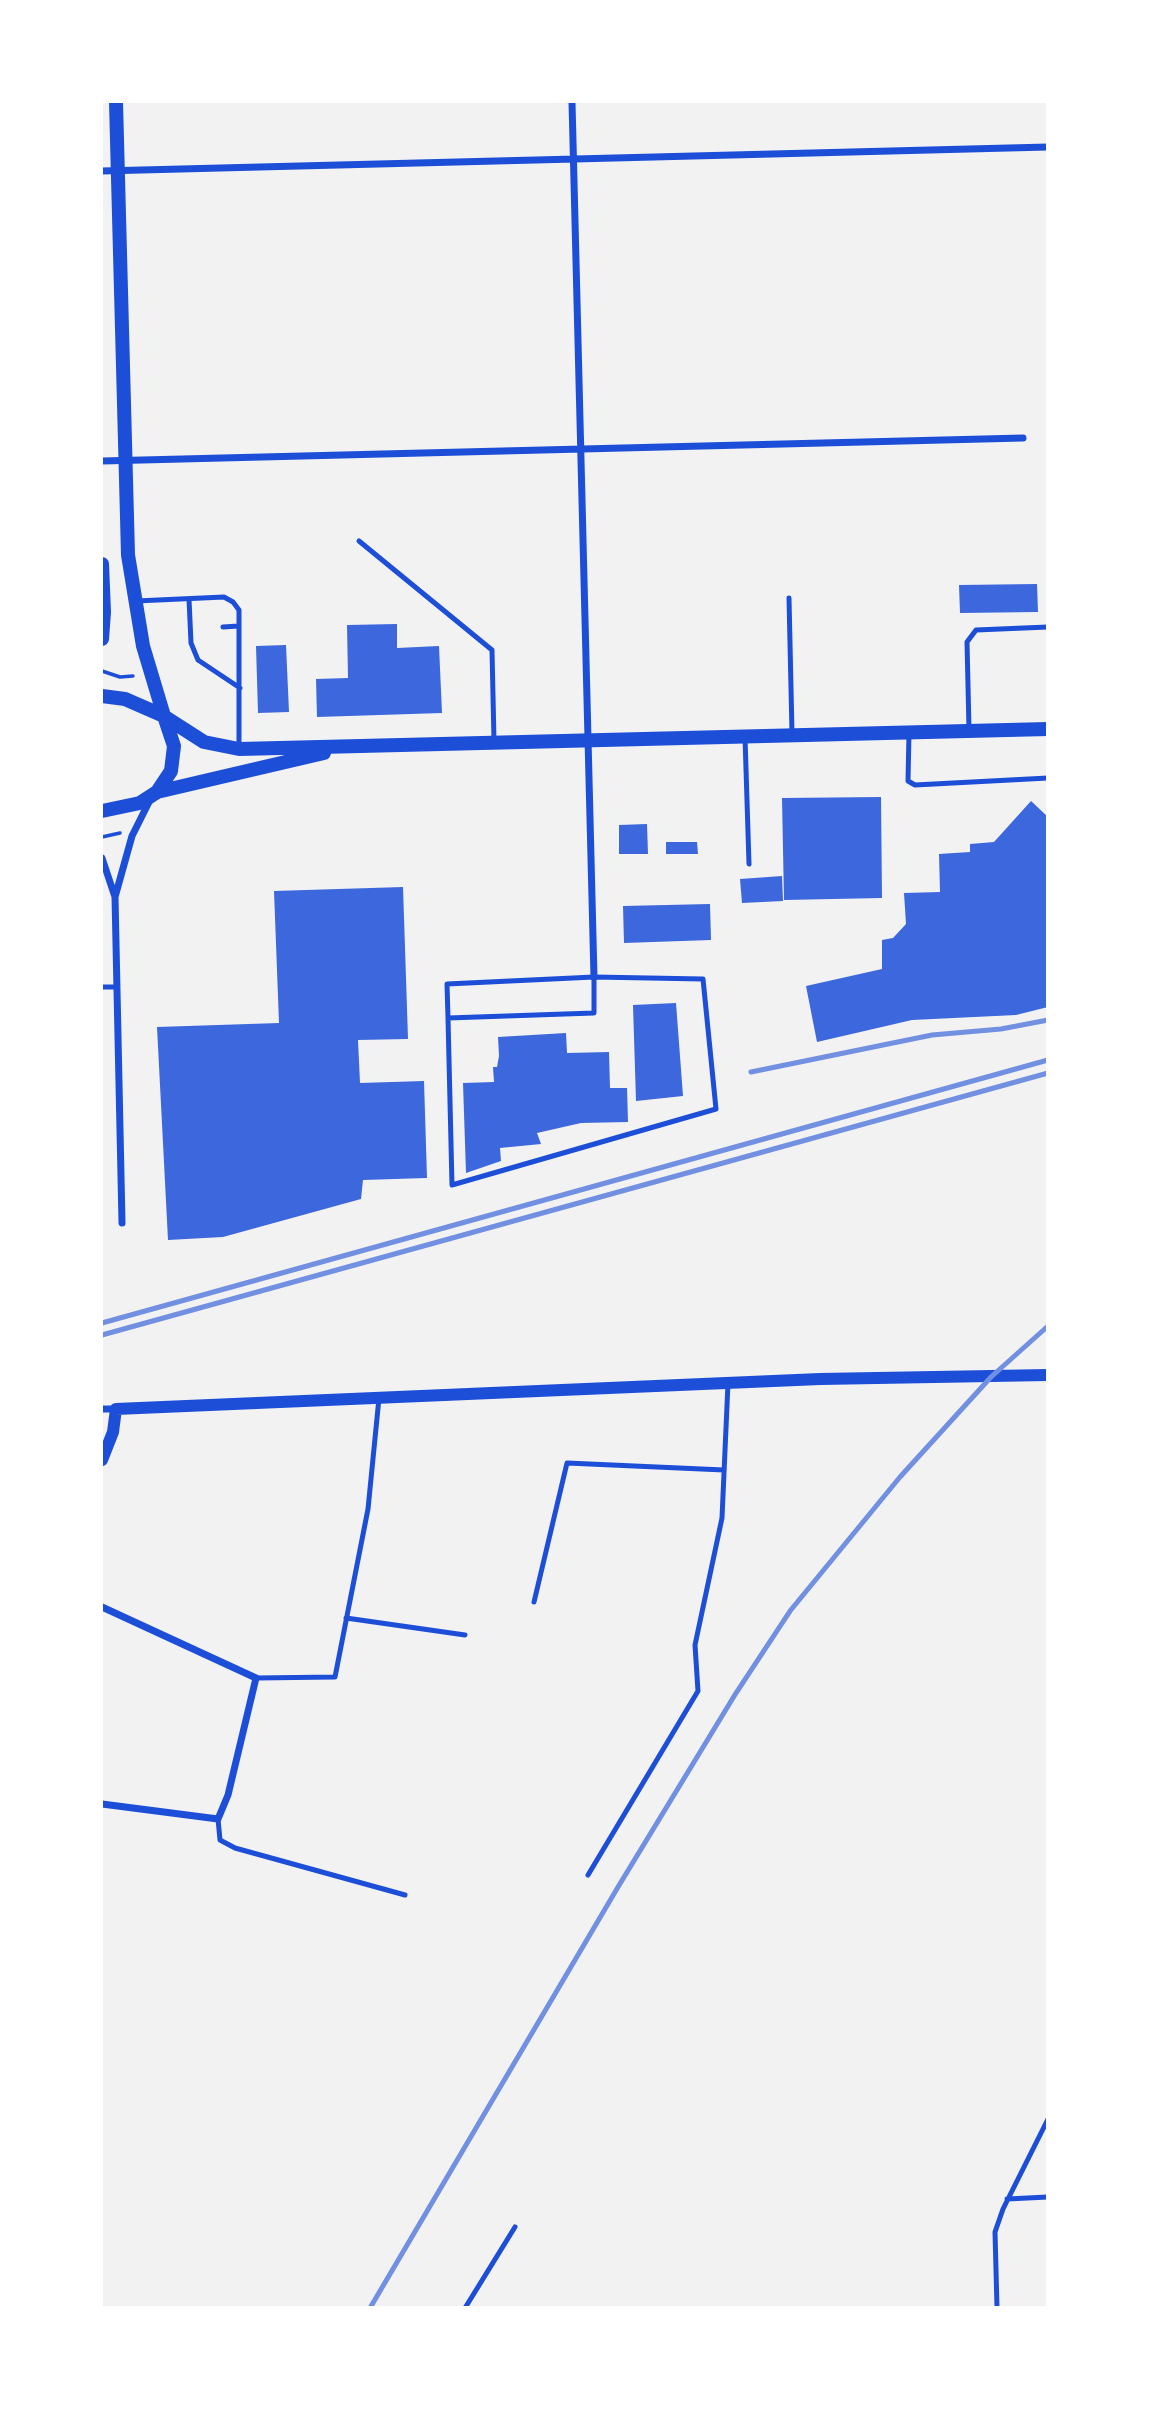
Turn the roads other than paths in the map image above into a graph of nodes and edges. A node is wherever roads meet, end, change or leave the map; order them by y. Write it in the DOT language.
graph roads {
  1 [pos="116,102"];
  2 [pos="572,102"];
  3 [pos="1048,147"];
  4 [pos="574,159"];
  5 [pos="102,171"];
  6 [pos="118,171"];
  7 [pos="1023,438"];
  8 [pos="581,449"];
  9 [pos="102,461"];
  10 [pos="124,461"];
  11 [pos="359,541"];
  12 [pos="102,564"];
  13 [pos="789,598"];
  14 [pos="189,599"];
  15 [pos="133,601"];
  16 [pos="239,626"];
  17 [pos="223,627"];
  18 [pos="1048,627"];
  19 [pos="190,628"];
  20 [pos="200,628"];
  21 [pos="102,639"];
  22 [pos="240,688"];
  23 [pos="102,696"];
  24 [pos="164,717"];
  25 [pos="1048,729"];
  26 [pos="969,732"];
  27 [pos="909,733"];
  28 [pos="792,736"];
  29 [pos="745,737"];
  30 [pos="588,741"];
  31 [pos="495,744"];
  32 [pos="353,748"];
  33 [pos="239,749"];
  34 [pos="1048,778"];
  35 [pos="155,794"];
  36 [pos="102,811"];
  37 [pos="102,858"];
  38 [pos="749,864"];
  39 [pos="115,898"];
  40 [pos="594,977"];
  41 [pos="102,987"];
  42 [pos="117,987"];
  43 [pos="448,1018"];
  44 [pos="122,1223"];
  45 [pos="1048,1375"];
  46 [pos="728,1383"];
  47 [pos="379,1398"];
  48 [pos="102,1409"];
  49 [pos="116,1409"];
  50 [pos="102,1460"];
  51 [pos="724,1471"];
  52 [pos="534,1602"];
  53 [pos="102,1607"];
  54 [pos="346,1618"];
  55 [pos="465,1635"];
  56 [pos="256,1678"];
  57 [pos="102,1804"];
  58 [pos="218,1819"];
  59 [pos="588,1875"];
  60 [pos="405,1895"];
  61 [pos="1048,2119"];
  62 [pos="1048,2197"];
  63 [pos="1007,2199"];
  64 [pos="515,2227"];
  65 [pos="466,2308"];
  66 [pos="997,2308"];
  1 -- 6 [label="main road"];
  2 -- 4 [label="street"];
  3 -- 4 [label="street"];
  4 -- 6 [label="street"];
  4 -- 8 [label="street"];
  5 -- 6 [label="street"];
  6 -- 10 [label="main road"];
  7 -- 8 [label="street"];
  8 -- 10 [label="street"];
  8 -- 30 [label="street"];
  9 -- 10 [label="street"];
  10 -- 15 [label="main road"];
  11 -- 31 [label="lane"];
  12 -- 21 [label="main road"];
  13 -- 28 [label="lane"];
  14 -- 15 [label="lane"];
  14 -- 16 [label="lane"];
  14 -- 19 [label="lane"];
  15 -- 24 [label="main road"];
  16 -- 17 [label="lane"];
  16 -- 22 [label="lane"];
  18 -- 26 [label="lane"];
  19 -- 20 [label="lane"];
  19 -- 22 [label="lane"];
  22 -- 33 [label="lane"];
  23 -- 24 [label="main road"];
  24 -- 33 [label="main road"];
  24 -- 35 [label="main road"];
  25 -- 26 [label="main road"];
  26 -- 27 [label="main road"];
  27 -- 28 [label="main road"];
  27 -- 34 [label="lane"];
  28 -- 29 [label="main road"];
  29 -- 30 [label="main road"];
  29 -- 38 [label="lane"];
  30 -- 31 [label="main road"];
  30 -- 40 [label="street"];
  31 -- 32 [label="main road"];
  32 -- 33 [label="main road"];
  32 -- 35 [label="main road"];
  35 -- 36 [label="main road"];
  35 -- 39 [label="street"];
  37 -- 39 [label="street"];
  39 -- 42 [label="street"];
  40 -- 43 [label="lane"];
  40 -- 43 [label="lane"];
  40 -- 43 [label="lane"];
  41 -- 42 [label="lane"];
  42 -- 44 [label="street"];
  45 -- 46 [label="street"];
  46 -- 47 [label="street"];
  46 -- 51 [label="lane"];
  47 -- 49 [label="street"];
  47 -- 54 [label="lane"];
  48 -- 49 [label="street"];
  49 -- 50 [label="street"];
  51 -- 52 [label="lane"];
  51 -- 59 [label="lane"];
  53 -- 56 [label="street"];
  54 -- 55 [label="lane"];
  54 -- 56 [label="lane"];
  56 -- 58 [label="street"];
  57 -- 58 [label="street"];
  58 -- 60 [label="lane"];
  61 -- 63 [label="lane"];
  62 -- 63 [label="lane"];
  63 -- 66 [label="lane"];
  64 -- 65 [label="lane"];
}
